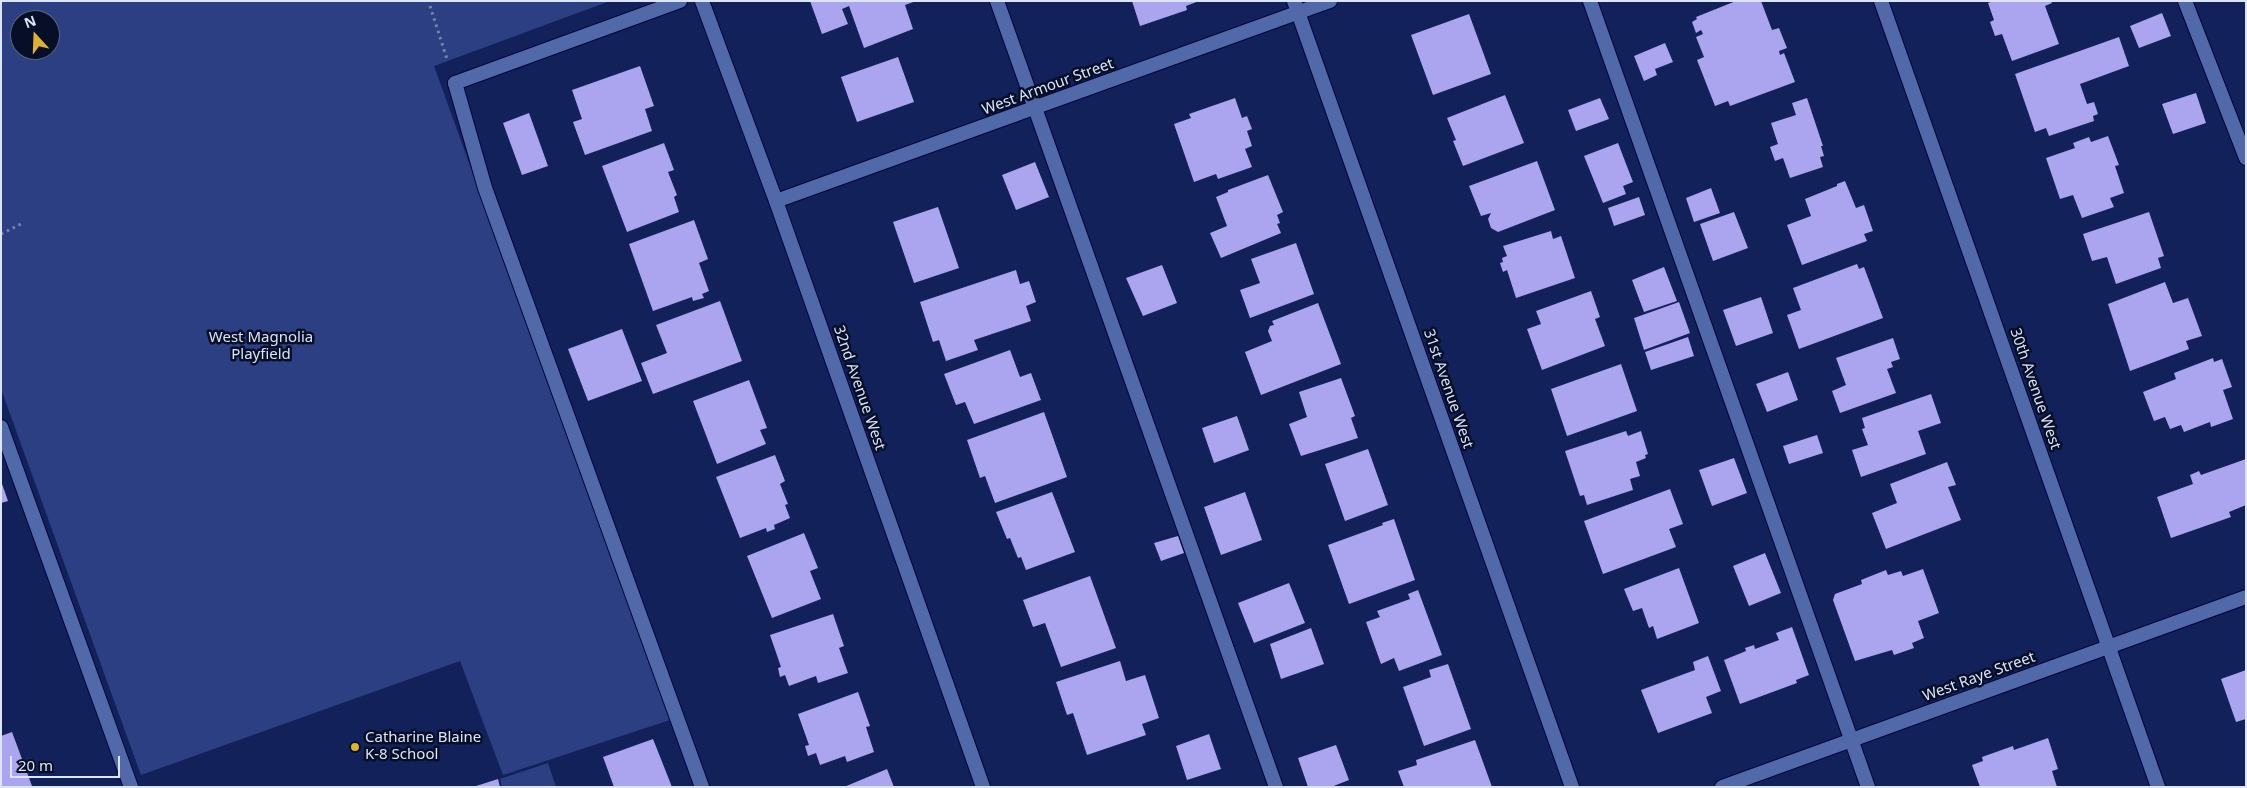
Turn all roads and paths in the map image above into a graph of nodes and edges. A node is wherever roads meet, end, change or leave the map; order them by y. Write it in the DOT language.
graph roads {
  1 [pos="680,1"];
  2 [pos="702,1"];
  3 [pos="997,1"];
  4 [pos="1330,1"];
  5 [pos="1590,1"];
  6 [pos="1881,1"];
  7 [pos="2185,1"];
  8 [pos="430,6"];
  9 [pos="1296,7"];
  10 [pos="455,83"];
  11 [pos="1035,108"];
  12 [pos="2246,158"];
  13 [pos="776,201"];
  14 [pos="23,223"];
  15 [pos="1,234"];
  16 [pos="1,427"];
  17 [pos="2246,597"];
  18 [pos="2108,647"];
  19 [pos="1851,741"];
  20 [pos="131,787"];
  21 [pos="702,787"];
  22 [pos="983,787"];
  23 [pos="1276,787"];
  24 [pos="1572,787"];
  25 [pos="1722,787"];
  26 [pos="1868,787"];
  27 [pos="2158,787"];
  1 -- 10 [label="street"];
  2 -- 13 [label="street, 32nd Avenue West"];
  3 -- 11 [label="street"];
  4 -- 9 [label="street, West Armour Street"];
  5 -- 19 [label="street"];
  6 -- 18 [label="street, 30th Avenue West"];
  7 -- 12 [label="street"];
  8 -- 10 [label="path"];
  9 -- 11 [label="street, West Armour Street"];
  9 -- 24 [label="street, 31st Avenue West"];
  10 -- 21 [label="street"];
  11 -- 13 [label="street, West Armour Street"];
  11 -- 23 [label="street"];
  13 -- 22 [label="street, 32nd Avenue West"];
  14 -- 15 [label="path"];
  16 -- 20 [label="street"];
  17 -- 18 [label="street, West Raye Street"];
  18 -- 19 [label="street, West Raye Street"];
  18 -- 27 [label="street, 30th Avenue West"];
  19 -- 25 [label="street, West Raye Street"];
  19 -- 26 [label="street"];
}
